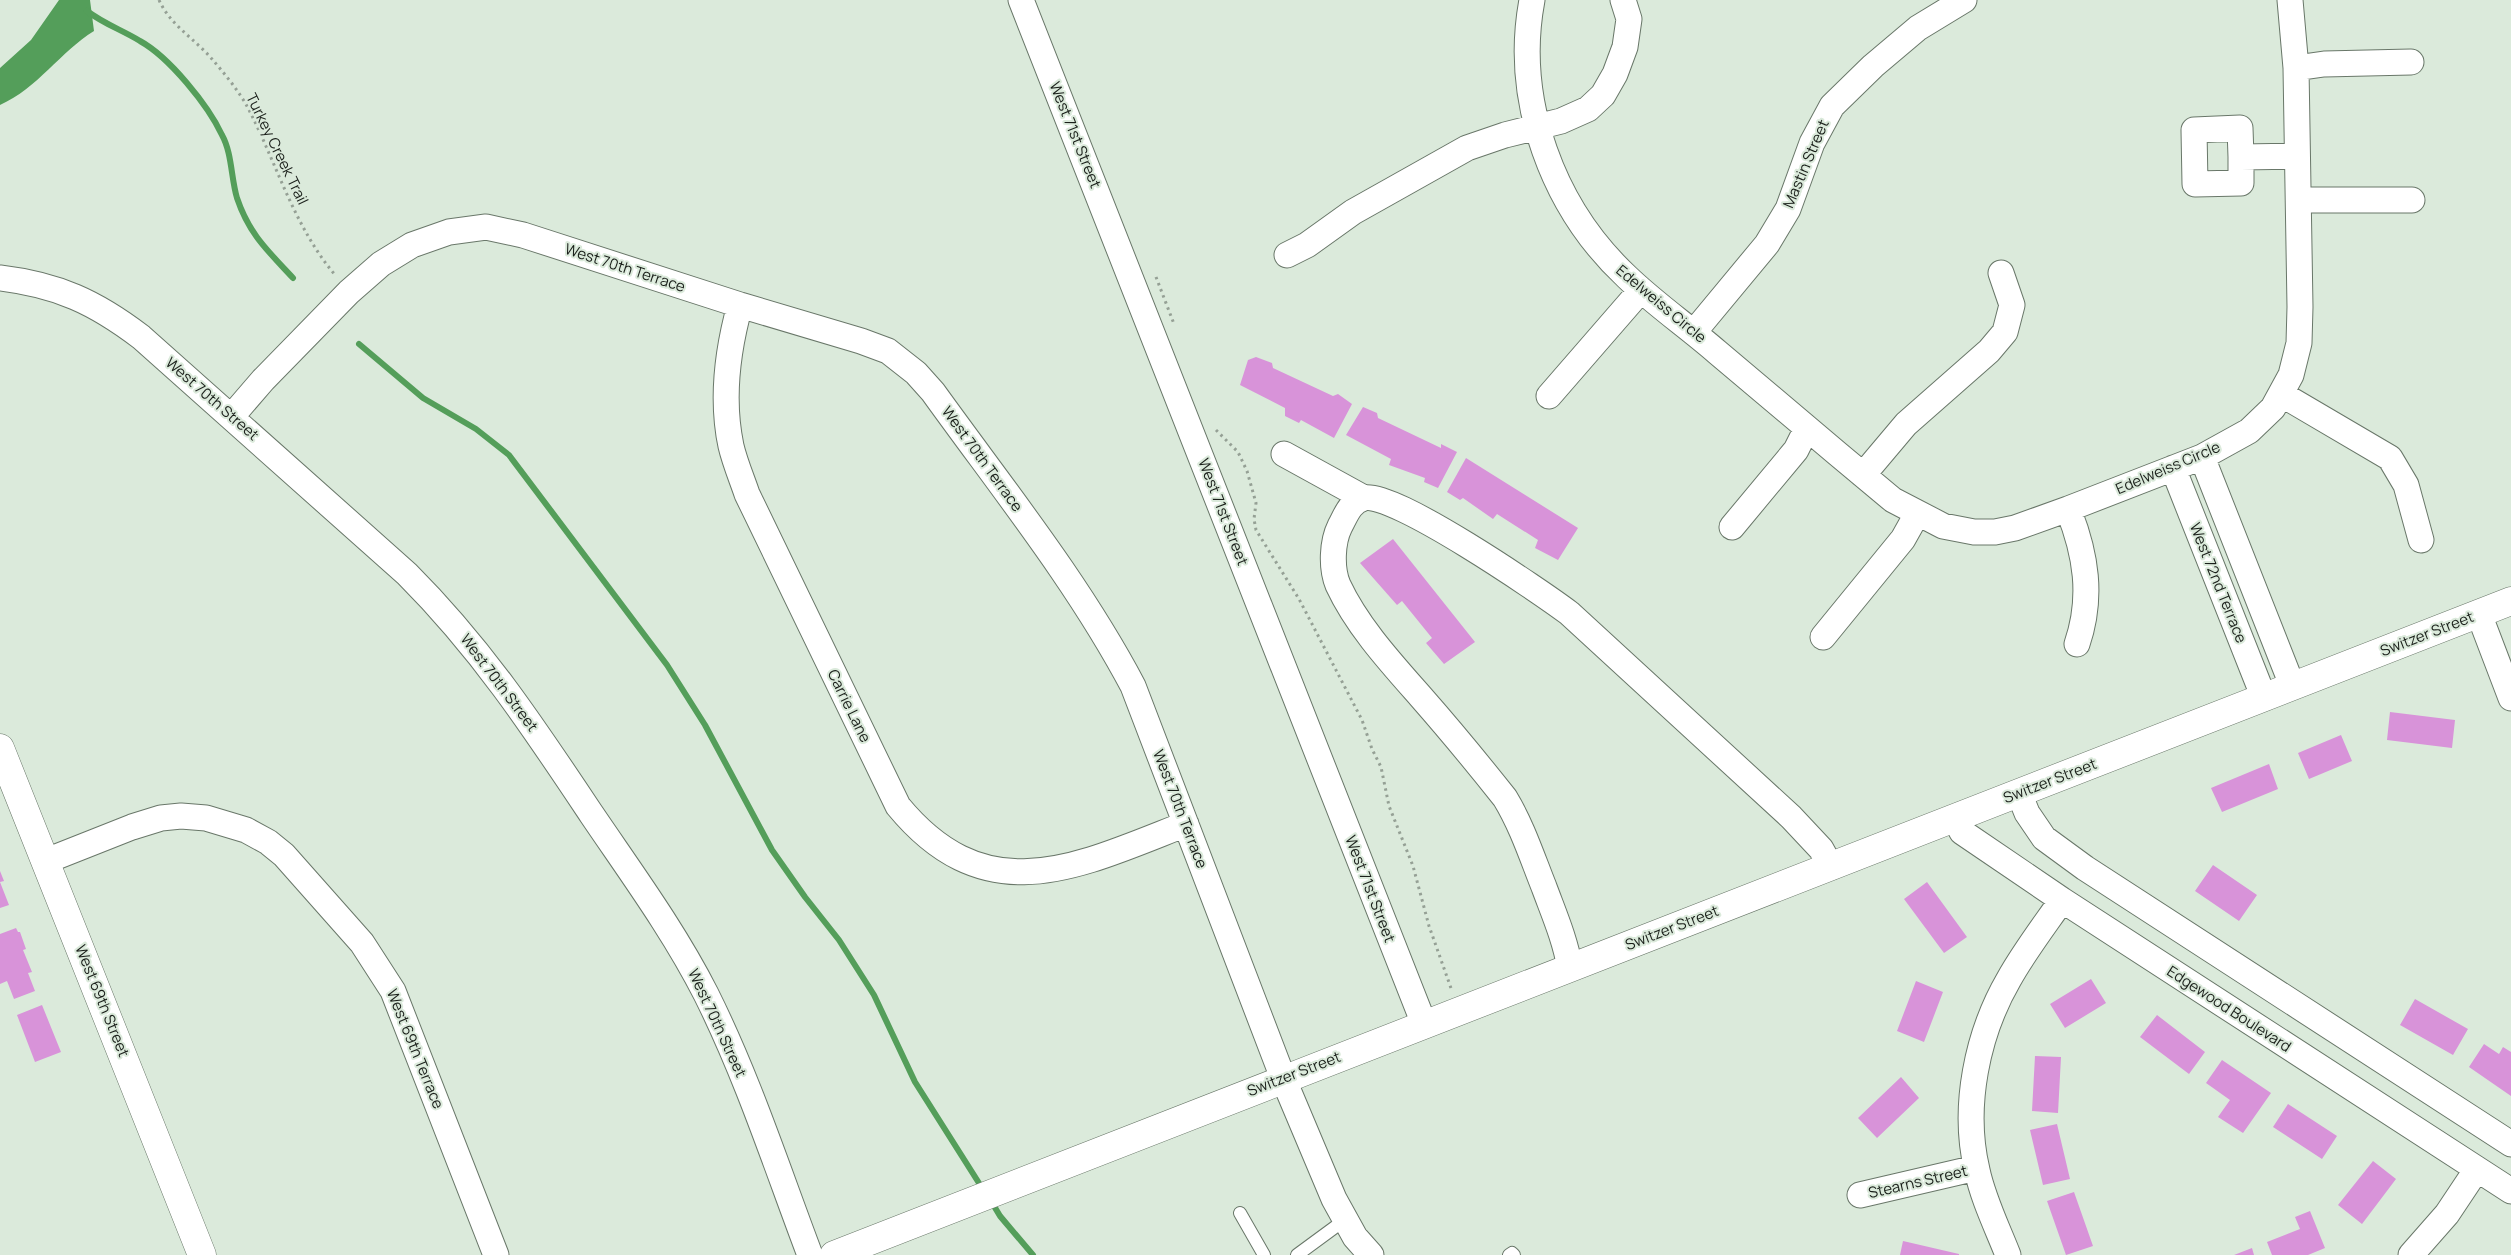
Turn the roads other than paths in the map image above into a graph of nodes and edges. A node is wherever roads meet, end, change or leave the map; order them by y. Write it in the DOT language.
graph roads {
  1 [pos="1021,0"];
  2 [pos="1532,0"];
  3 [pos="1623,0"];
  4 [pos="1964,0"];
  5 [pos="2290,0"];
  6 [pos="2411,62"];
  7 [pos="2296,68"];
  8 [pos="1537,127"];
  9 [pos="2297,156"];
  10 [pos="2241,157"];
  11 [pos="2299,200"];
  12 [pos="2412,200"];
  13 [pos="1287,254"];
  14 [pos="2001,273"];
  15 [pos="0,278"];
  16 [pos="1641,290"];
  17 [pos="740,305"];
  18 [pos="1694,332"];
  19 [pos="2280,394"];
  20 [pos="1549,396"];
  21 [pos="232,416"];
  22 [pos="1807,428"];
  23 [pos="1284,454"];
  24 [pos="2202,457"];
  25 [pos="2173,468"];
  26 [pos="1863,475"];
  27 [pos="1364,498"];
  28 [pos="2068,509"];
  29 [pos="1917,514"];
  30 [pos="1732,527"];
  31 [pos="2420,540"];
  32 [pos="2511,601"];
  33 [pos="2479,614"];
  34 [pos="1823,637"];
  35 [pos="2078,644"];
  36 [pos="2292,686"];
  37 [pos="2264,698"];
  38 [pos="2511,698"];
  39 [pos="0,748"];
  40 [pos="5,774"];
  41 [pos="2019,793"];
  42 [pos="1955,819"];
  43 [pos="1186,824"];
  44 [pos="46,861"];
  45 [pos="1830,867"];
  46 [pos="2062,900"];
  47 [pos="1570,968"];
  48 [pos="1424,1024"];
  49 [pos="1283,1078"];
  50 [pos="2511,1144"];
  51 [pos="1976,1168"];
  52 [pos="2477,1169"];
  53 [pos="2511,1191"];
  54 [pos="1860,1196"];
  55 [pos="1240,1214"];
  56 [pos="1346,1220"];
  57 [pos="202,1255"];
  58 [pos="496,1255"];
  59 [pos="810,1255"];
  60 [pos="834,1255"];
  61 [pos="1264,1255"];
  62 [pos="1297,1255"];
  63 [pos="1371,1255"];
  64 [pos="1509,1255"];
  65 [pos="1514,1255"];
  66 [pos="2008,1255"];
  67 [pos="2411,1255"];
  1 -- 48 [label="street, West 71st Street"];
  2 -- 8 [label="street, Edelweiss Circle"];
  3 -- 8 [label="street"];
  4 -- 18 [label="street, Mastin Street"];
  5 -- 7 [label="street, Edelweiss Circle"];
  6 -- 7 [label="street"];
  7 -- 9 [label="street, Edelweiss Circle"];
  8 -- 13 [label="street"];
  8 -- 16 [label="street, Edelweiss Circle"];
  9 -- 10 [label="street"];
  9 -- 11 [label="street, Edelweiss Circle"];
  11 -- 12 [label="street"];
  11 -- 19 [label="street, Edelweiss Circle"];
  14 -- 26 [label="street"];
  15 -- 21 [label="street, West 70th Street"];
  16 -- 18 [label="street, Edelweiss Circle"];
  16 -- 20 [label="street"];
  17 -- 21 [label="street, West 70th Terrace"];
  17 -- 43 [label="street, West 70th Terrace"];
  17 -- 43 [label="street, Carrie Lane"];
  18 -- 22 [label="street, Edelweiss Circle"];
  19 -- 24 [label="street, Edelweiss Circle"];
  19 -- 31 [label="street"];
  21 -- 59 [label="street, West 70th Street"];
  22 -- 26 [label="street, Edelweiss Circle"];
  22 -- 30 [label="street"];
  23 -- 27 [label="street"];
  24 -- 25 [label="street, Edelweiss Circle"];
  24 -- 36 [label="street, West 72nd Terrace"];
  25 -- 28 [label="street, Edelweiss Circle"];
  25 -- 37 [label="street, West 72nd Terrace"];
  26 -- 29 [label="street, Edelweiss Circle"];
  27 -- 45 [label="street"];
  27 -- 47 [label="street"];
  28 -- 29 [label="street, Edelweiss Circle"];
  28 -- 35 [label="street"];
  29 -- 34 [label="street"];
  32 -- 33 [label="street, Switzer Street"];
  33 -- 36 [label="street, Switzer Street"];
  33 -- 38 [label="street"];
  36 -- 37 [label="street, Switzer Street"];
  37 -- 41 [label="street, Switzer Street"];
  39 -- 40 [label="street, West 69th Street"];
  40 -- 44 [label="street, West 69th Street"];
  41 -- 42 [label="street, Switzer Street"];
  41 -- 50 [label="street"];
  42 -- 45 [label="street, Switzer Street"];
  42 -- 46 [label="street, Edgewood Boulevard"];
  43 -- 49 [label="street, West 70th Terrace"];
  44 -- 57 [label="street, West 69th Street"];
  44 -- 58 [label="street, West 69th Terrace"];
  45 -- 47 [label="street, Switzer Street"];
  46 -- 51 [label="street"];
  46 -- 52 [label="street, Edgewood Boulevard"];
  47 -- 48 [label="street, Switzer Street"];
  48 -- 49 [label="street, Switzer Street"];
  49 -- 56 [label="street, West 70th Terrace"];
  49 -- 60 [label="street, Switzer Street"];
  51 -- 54 [label="street, Stearns Street"];
  51 -- 66 [label="street"];
  52 -- 53 [label="street, Edgewood Boulevard"];
  52 -- 67 [label="street"];
  55 -- 61 [label="lane"];
  56 -- 62 [label="lane"];
  56 -- 63 [label="street, West 70th Terrace"];
  64 -- 65 [label="lane"];
}
